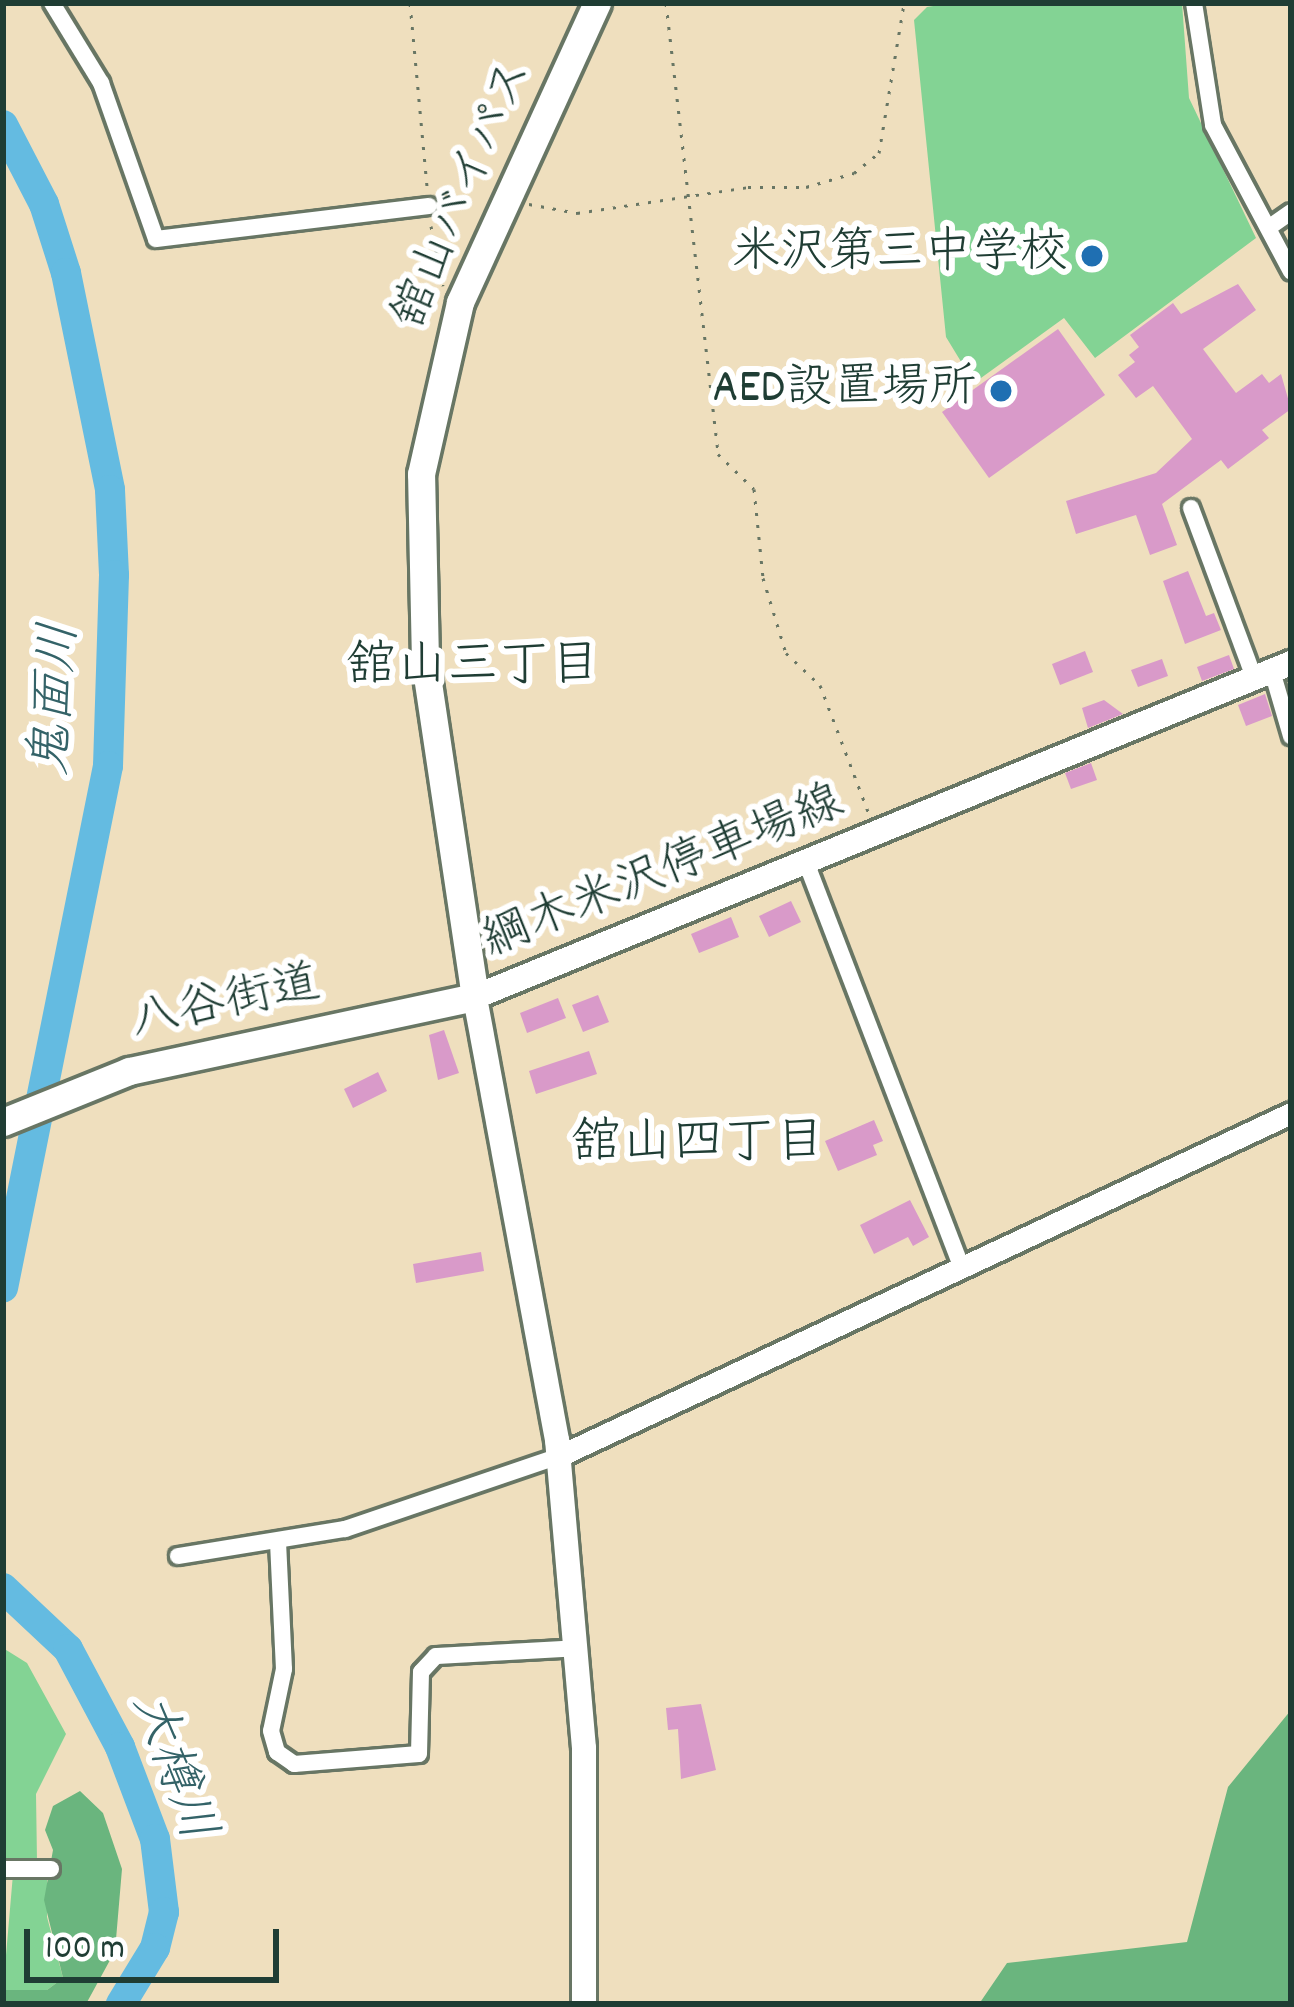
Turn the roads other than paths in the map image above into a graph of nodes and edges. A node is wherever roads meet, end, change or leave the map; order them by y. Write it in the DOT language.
graph roads {
  1 [pos="52,3"];
  2 [pos="597,3"];
  3 [pos="1194,3"];
  4 [pos="429,206"];
  5 [pos="1291,212"];
  6 [pos="1271,226"];
  7 [pos="1291,272"];
  8 [pos="1191,508"];
  9 [pos="1272,670"];
  10 [pos="1291,736"];
  11 [pos="806,862"];
  12 [pos="475,997"];
  13 [pos="1291,1113"];
  14 [pos="3,1122"];
  15 [pos="963,1270"];
  16 [pos="557,1457"];
  17 [pos="278,1542"];
  18 [pos="178,1556"];
  19 [pos="577,1648"];
  20 [pos="3,1869"];
  21 [pos="51,1869"];
  22 [pos="584,2004"];
  1 -- 4 [label="street"];
  2 -- 12 [label="highway, 舘山バイパス"];
  3 -- 6 [label="street"];
  5 -- 6 [label="street"];
  6 -- 7 [label="street"];
  8 -- 9 [label="street"];
  9 -- 10 [label="street"];
  9 -- 11 [label="main road, 綱木米沢停車場線"];
  11 -- 12 [label="main road, 綱木米沢停車場線"];
  11 -- 15 [label="street"];
  12 -- 14 [label="highway, 八谷街道"];
  12 -- 16 [label="main road, 綱木米沢停車場線"];
  13 -- 15 [label="street"];
  15 -- 16 [label="street"];
  16 -- 17 [label="street"];
  16 -- 19 [label="main road, 綱木米沢停車場線"];
  17 -- 18 [label="street"];
  17 -- 19 [label="street"];
  19 -- 22 [label="main road, 綱木米沢停車場線"];
  20 -- 21 [label="street"];
}
